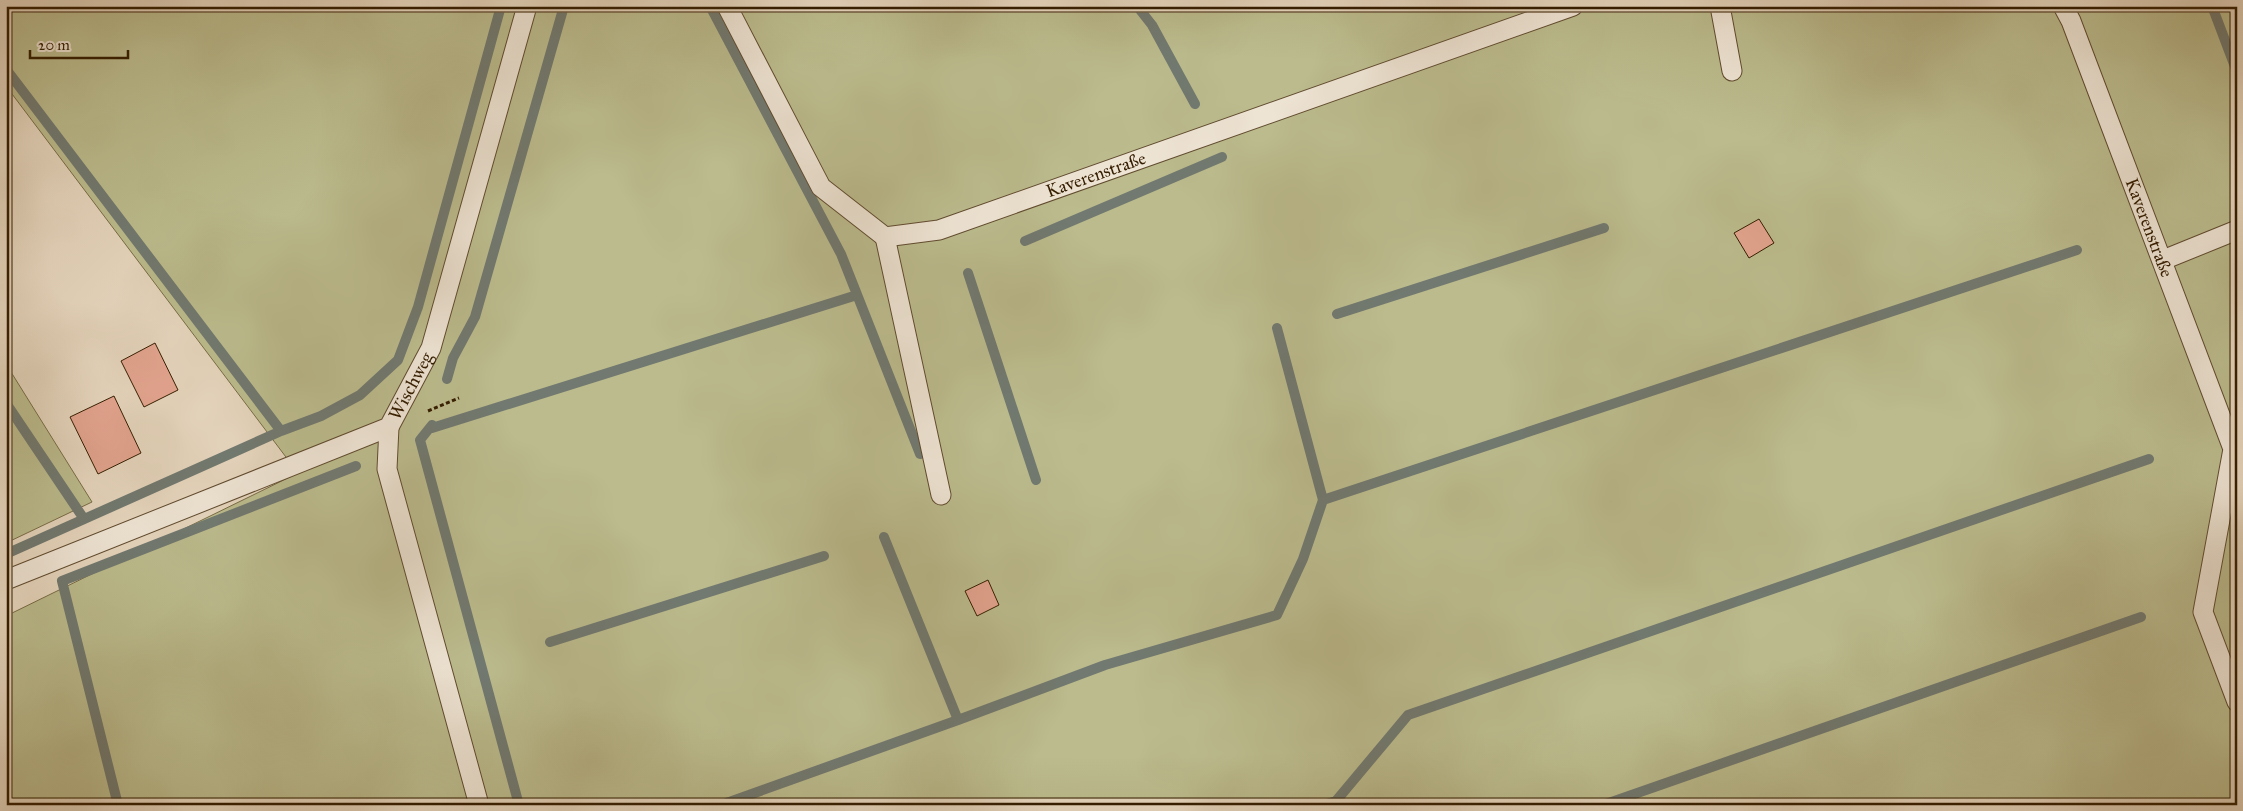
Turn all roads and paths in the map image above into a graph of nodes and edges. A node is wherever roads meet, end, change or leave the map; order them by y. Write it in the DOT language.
graph roads {
  1 [pos="527,6"];
  2 [pos="728,6"];
  3 [pos="1573,6"];
  4 [pos="1720,6"];
  5 [pos="2063,6"];
  6 [pos="1732,71"];
  7 [pos="2237,230"];
  8 [pos="885,236"];
  9 [pos="2163,260"];
  10 [pos="389,427"];
  11 [pos="941,495"];
  12 [pos="6,580"];
  13 [pos="2237,702"];
  14 [pos="479,805"];
  1 -- 10 [label="lane, Wischweg"];
  2 -- 8 [label="lane"];
  3 -- 8 [label="lane, Kaverenstraße"];
  4 -- 6 [label="lane"];
  5 -- 9 [label="lane, Kaverenstraße"];
  7 -- 9 [label="lane"];
  8 -- 11 [label="lane"];
  9 -- 13 [label="lane, Kaverenstraße"];
  10 -- 12 [label="lane, Wischweg"];
  10 -- 14 [label="lane"];
}
